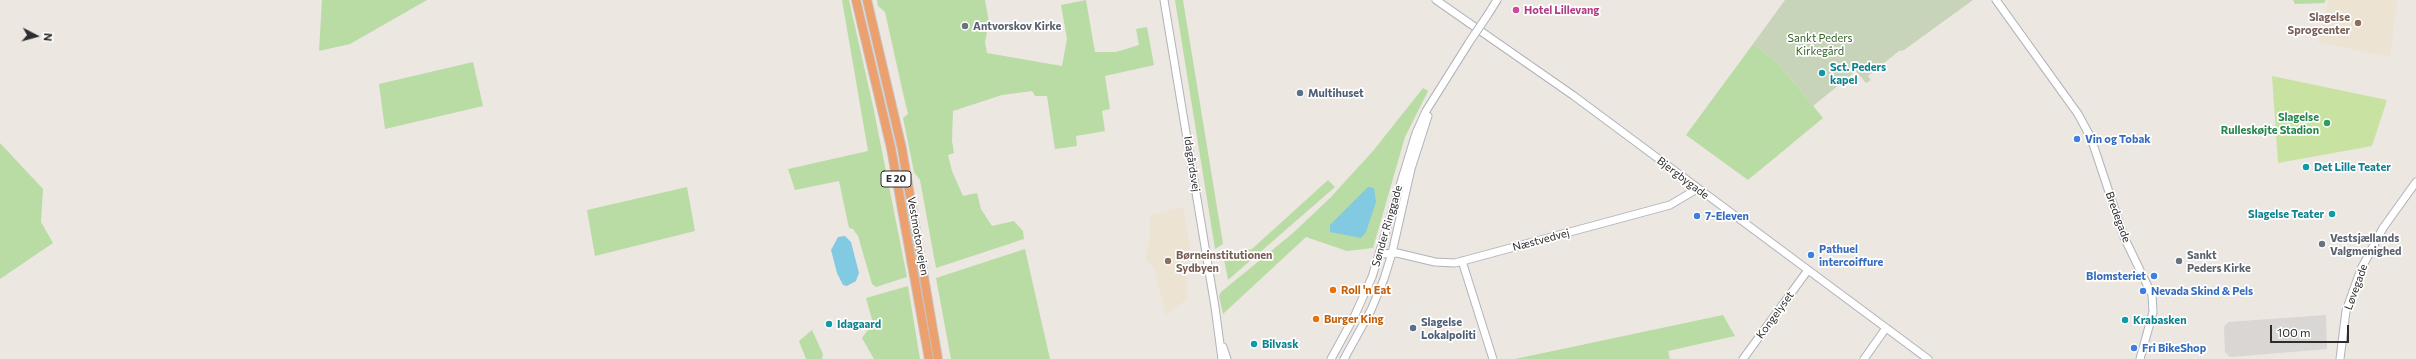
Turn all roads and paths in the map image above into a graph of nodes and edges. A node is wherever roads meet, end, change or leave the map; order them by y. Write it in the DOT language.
graph roads {
  1 [pos="856,0"];
  2 [pos="867,0"];
  3 [pos="1164,0"];
  4 [pos="1436,0"];
  5 [pos="1497,0"];
  6 [pos="1996,0"];
  7 [pos="1438,92"];
  8 [pos="2416,182"];
  9 [pos="1697,189"];
  10 [pos="1392,253"];
  11 [pos="1380,254"];
  12 [pos="1462,261"];
  13 [pos="1808,270"];
  14 [pos="1886,328"];
  15 [pos="1219,329"];
  16 [pos="929,359"];
  17 [pos="938,359"];
  18 [pos="1222,359"];
  19 [pos="1227,359"];
  20 [pos="1331,359"];
  21 [pos="1344,359"];
  22 [pos="1493,359"];
  23 [pos="1743,359"];
  24 [pos="1864,359"];
  25 [pos="1928,359"];
  26 [pos="2140,359"];
  27 [pos="2340,359"];
  1 -- 16 [label="highway, Vestmotorvejen / E 20"];
  2 -- 17 [label="highway, Vestmotorvejen / E 20"];
  3 -- 15 [label="street, Idagårdsvej"];
  4 -- 9 [label="street, Bjergbygade"];
  5 -- 7 [label="street, Sønder Ringgade, bridge"];
  6 -- 26 [label="street, Bredegade"];
  7 -- 10 [label="street, Sønder Ringgade"];
  7 -- 11 [label="street, Sønder Ringgade"];
  8 -- 27 [label="street, Løvegade"];
  9 -- 12 [label="street, Næstvedvej"];
  9 -- 13 [label="street, Bjergbygade"];
  10 -- 11 [label="street, Næstvedvej"];
  10 -- 12 [label="street, Næstvedvej"];
  10 -- 21 [label="street, Sønder Ringgade"];
  11 -- 20 [label="street, Sønder Ringgade"];
  12 -- 22 [label="street"];
  13 -- 14 [label="street, Bjergbygade"];
  13 -- 23 [label="street, Kongelyset"];
  14 -- 24 [label="street"];
  14 -- 25 [label="street, Bjergbygade"];
  15 -- 18 [label="street, Idagårdsvej"];
  15 -- 19 [label="street, Idagårdsvej"];
}
